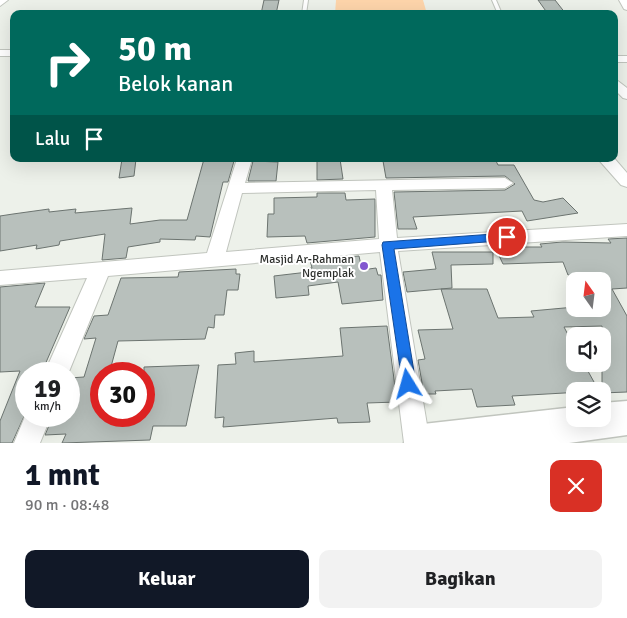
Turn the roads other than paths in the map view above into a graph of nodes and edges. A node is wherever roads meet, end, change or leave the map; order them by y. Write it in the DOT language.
graph roads {
  1 [pos="5,0"];
  2 [pos="623,0"];
  3 [pos="0,2"];
  4 [pos="627,7"];
  5 [pos="618,86"];
  6 [pos="627,95"];
  7 [pos="243,162"];
  8 [pos="609,162"];
  9 [pos="627,182"];
  10 [pos="505,183"];
  11 [pos="384,187"];
  12 [pos="235,188"];
  13 [pos="627,230"];
  14 [pos="388,245"];
  15 [pos="215,259"];
  16 [pos="100,271"];
  17 [pos="0,278"];
  18 [pos="61,362"];
  19 [pos="627,418"];
  20 [pos="34,427"];
  21 [pos="575,434"];
  22 [pos="27,443"];
  23 [pos="417,443"];
  24 [pos="424,443"];
  1 -- 3 [label="street"];
  2 -- 4 [label="street"];
  5 -- 6 [label="street"];
  7 -- 12 [label="street"];
  8 -- 9 [label="street"];
  10 -- 11 [label="street"];
  11 -- 12 [label="street"];
  11 -- 14 [label="street"];
  12 -- 15 [label="street"];
  13 -- 14 [label="street"];
  14 -- 15 [label="street"];
  14 -- 23 [label="street"];
  15 -- 16 [label="street"];
  16 -- 17 [label="street"];
  16 -- 18 [label="street"];
  19 -- 21 [label="main road"];
  20 -- 22 [label="street"];
  21 -- 24 [label="main road"];
}
